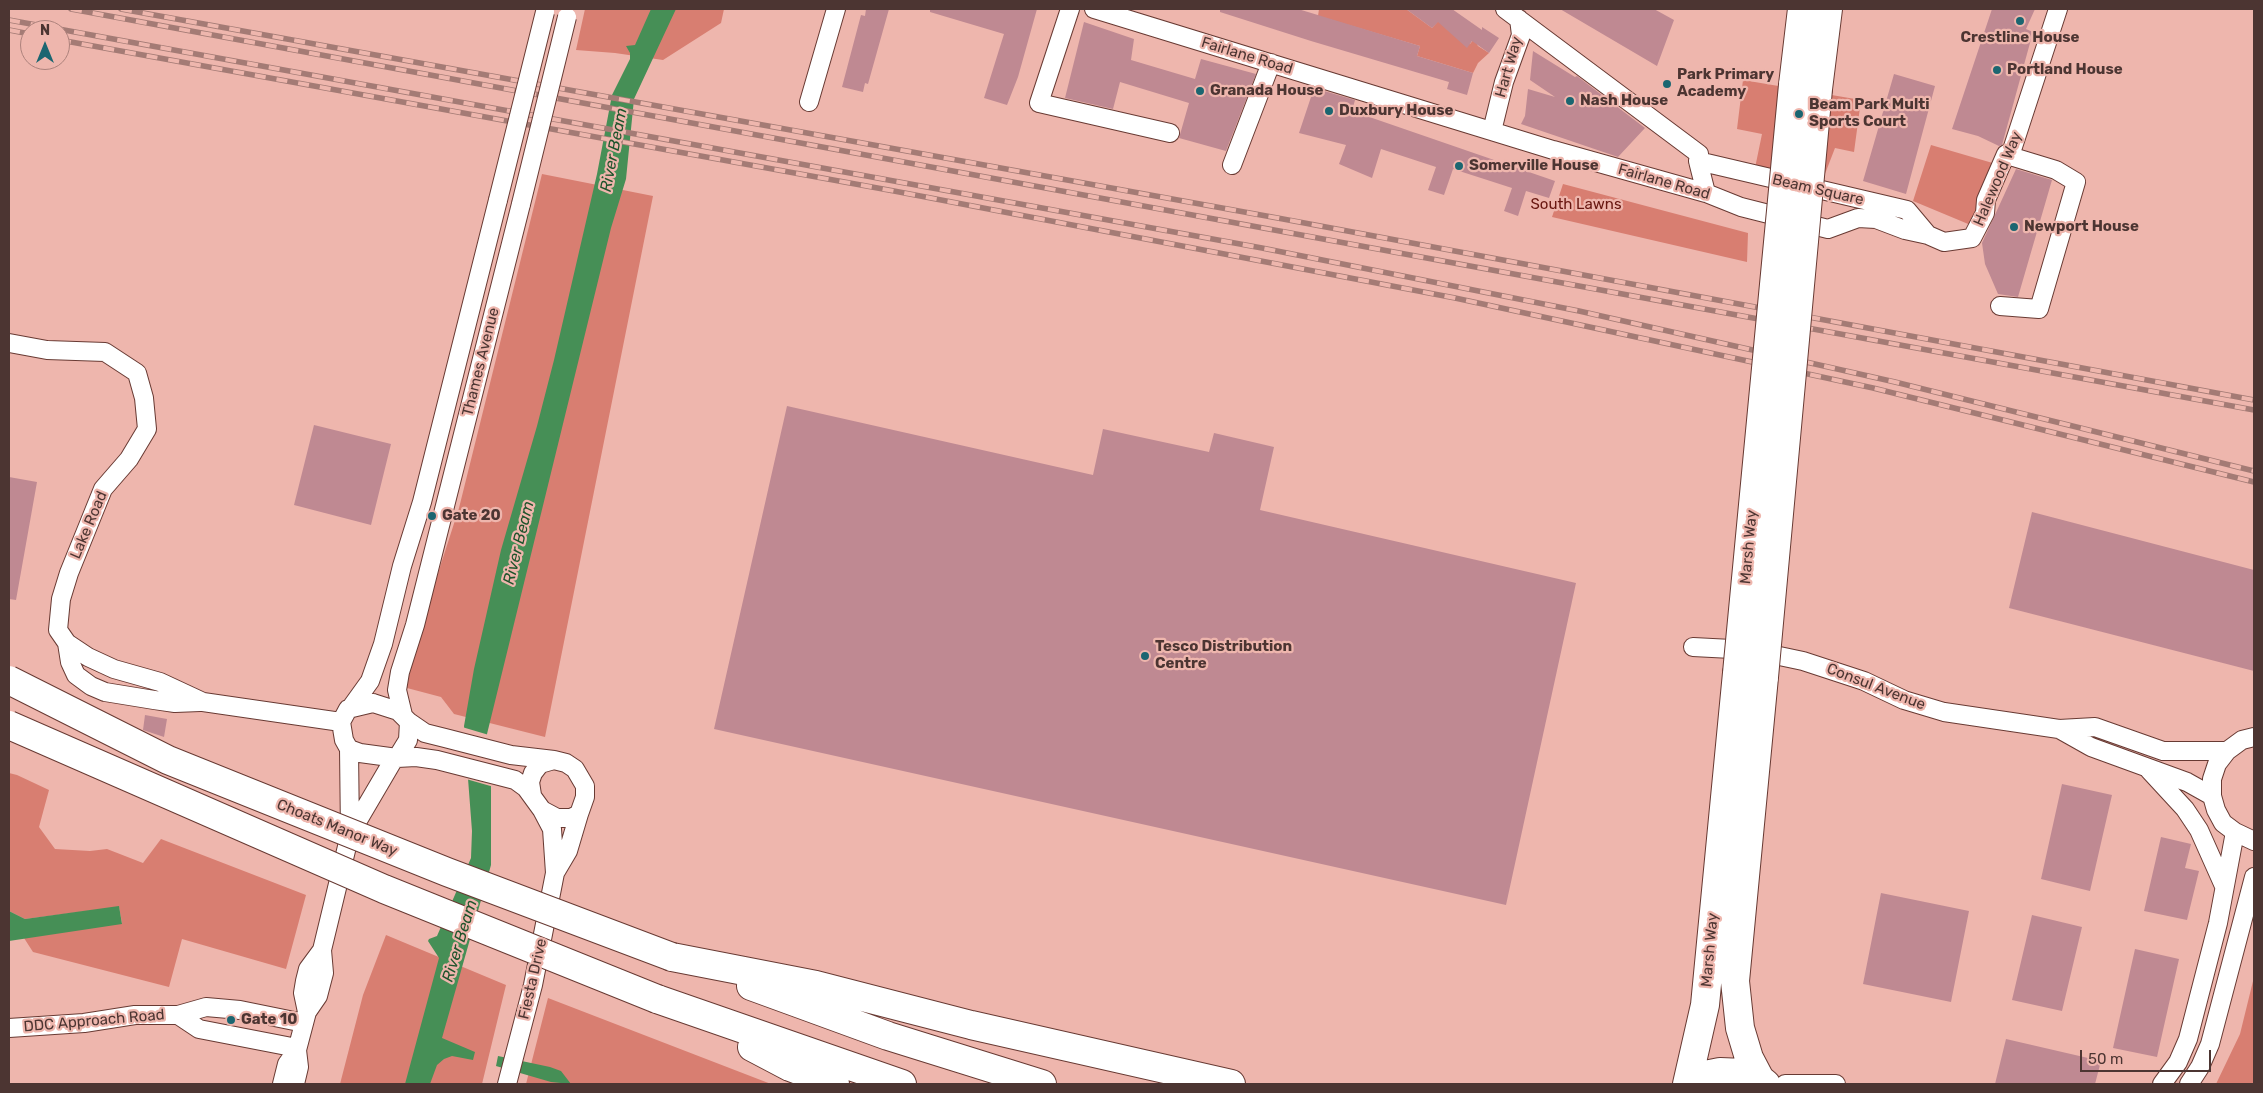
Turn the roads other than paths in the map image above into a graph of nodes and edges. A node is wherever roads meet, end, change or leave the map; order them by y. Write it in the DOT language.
graph roads {
  1 [pos="836,9"];
  2 [pos="1070,9"];
  3 [pos="1094,9"];
  4 [pos="1802,9"];
  5 [pos="1828,9"];
  6 [pos="2058,9"];
  7 [pos="546,10"];
  8 [pos="568,13"];
  9 [pos="1512,14"];
  10 [pos="1271,63"];
  11 [pos="1806,87"];
  12 [pos="809,102"];
  13 [pos="1492,131"];
  14 [pos="1170,133"];
  15 [pos="2010,156"];
  16 [pos="1698,161"];
  17 [pos="1232,165"];
  18 [pos="1711,195"];
  19 [pos="1928,235"];
  20 [pos="2000,306"];
  21 [pos="9,343"];
  22 [pos="66,643"];
  23 [pos="1693,647"];
  24 [pos="9,680"];
  25 [pos="200,702"];
  26 [pos="352,706"];
  27 [pos="406,718"];
  28 [pos="341,722"];
  29 [pos="9,725"];
  30 [pos="2059,729"];
  31 [pos="2254,737"];
  32 [pos="349,749"];
  33 [pos="2226,751"];
  34 [pos="396,758"];
  35 [pos="554,760"];
  36 [pos="2147,769"];
  37 [pos="532,795"];
  38 [pos="2212,796"];
  39 [pos="542,810"];
  40 [pos="579,814"];
  41 [pos="2234,832"];
  42 [pos="350,834"];
  43 [pos="2254,840"];
  44 [pos="555,873"];
  45 [pos="2254,877"];
  46 [pos="2224,886"];
  47 [pos="672,957"];
  48 [pos="657,999"];
  49 [pos="178,1015"];
  50 [pos="306,1017"];
  51 [pos="9,1028"];
  52 [pos="297,1049"];
  53 [pos="508,1083"];
  54 [pos="1770,1083"];
  55 [pos="282,1084"];
  56 [pos="295,1084"];
  57 [pos="835,1084"];
  58 [pos="902,1084"];
  59 [pos="1042,1084"];
  60 [pos="1231,1084"];
  61 [pos="1688,1084"];
  62 [pos="1836,1084"];
  63 [pos="2162,1084"];
  64 [pos="2189,1084"];
  1 -- 12 [label="street"];
  2 -- 14 [label="street"];
  3 -- 10 [label="street, Fairlane Road"];
  4 -- 11 [label="main road, Marsh Way"];
  5 -- 11 [label="main road, Marsh Way"];
  6 -- 15 [label="street, Halewood Way"];
  7 -- 26 [label="street, Thames Avenue, bridge"];
  8 -- 27 [label="street, Thames Avenue, bridge"];
  9 -- 13 [label="street, Hart Way"];
  9 -- 16 [label="street"];
  10 -- 13 [label="street, Fairlane Road"];
  10 -- 17 [label="street"];
  11 -- 54 [label="main road, Marsh Way, bridge"];
  11 -- 61 [label="main road, Marsh Way, bridge"];
  13 -- 18 [label="street, Fairlane Road"];
  15 -- 19 [label="street, Halewood Way"];
  15 -- 20 [label="street"];
  16 -- 18 [label="street"];
  16 -- 19 [label="street, Beam Square"];
  18 -- 19 [label="street, Halewood Way"];
  21 -- 22 [label="street, Lake Road"];
  22 -- 25 [label="street"];
  22 -- 25 [label="street, Lake Road"];
  23 -- 30 [label="street, Consul Avenue"];
  24 -- 47 [label="main road, Choats Manor Way, bridge"];
  25 -- 28 [label="street"];
  26 -- 27 [label="street"];
  26 -- 28 [label="street"];
  27 -- 34 [label="street"];
  27 -- 35 [label="street"];
  28 -- 32 [label="street"];
  29 -- 48 [label="main road, bridge"];
  30 -- 33 [label="street, Consul Avenue"];
  30 -- 36 [label="street, Consul Avenue"];
  31 -- 33 [label="street"];
  32 -- 34 [label="street"];
  32 -- 42 [label="street"];
  33 -- 38 [label="street"];
  34 -- 37 [label="street"];
  34 -- 42 [label="street"];
  35 -- 37 [label="street"];
  35 -- 40 [label="street"];
  36 -- 38 [label="street, Consul Avenue"];
  36 -- 46 [label="street"];
  37 -- 39 [label="street"];
  38 -- 41 [label="street"];
  39 -- 40 [label="street"];
  39 -- 44 [label="street, Fiesta Drive"];
  40 -- 44 [label="street, Fiesta Drive"];
  41 -- 43 [label="street"];
  41 -- 46 [label="street"];
  42 -- 50 [label="street"];
  44 -- 53 [label="street, Fiesta Drive"];
  45 -- 64 [label="street"];
  46 -- 63 [label="street"];
  47 -- 59 [label="main road"];
  47 -- 60 [label="main road"];
  48 -- 57 [label="main road"];
  48 -- 58 [label="main road"];
  49 -- 50 [label="street, DDC Approach Road"];
  49 -- 51 [label="street, DDC Approach Road"];
  49 -- 52 [label="street"];
  50 -- 52 [label="street"];
  52 -- 55 [label="street"];
  52 -- 56 [label="street"];
  54 -- 61 [label="main road"];
  54 -- 62 [label="street"];
}
